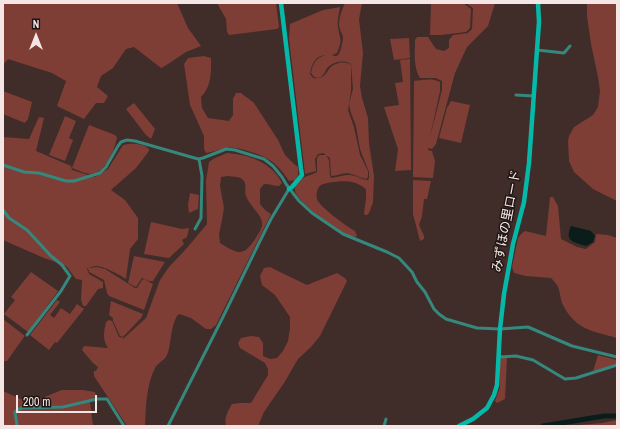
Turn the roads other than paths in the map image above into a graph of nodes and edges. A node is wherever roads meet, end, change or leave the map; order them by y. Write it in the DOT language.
graph roads {
  1 [pos="281,3"];
  2 [pos="538,3"];
  3 [pos="570,46"];
  4 [pos="537,50"];
  5 [pos="516,95"];
  6 [pos="534,96"];
  7 [pos="199,159"];
  8 [pos="3,166"];
  9 [pos="289,189"];
  10 [pos="3,210"];
  11 [pos="195,229"];
  12 [pos="500,329"];
  13 [pos="28,335"];
  14 [pos="499,357"];
  15 [pos="617,358"];
  16 [pos="617,365"];
  17 [pos="386,419"];
  18 [pos="16,426"];
  19 [pos="124,426"];
  20 [pos="168,426"];
  21 [pos="384,426"];
  22 [pos="460,426"];
  1 -- 9 [label="street"];
  2 -- 4 [label="street, みずほの里ロード"];
  3 -- 4 [label="street"];
  4 -- 6 [label="street, みずほの里ロード"];
  5 -- 6 [label="street"];
  6 -- 12 [label="street, みずほの里ロード"];
  7 -- 8 [label="street"];
  7 -- 9 [label="street"];
  7 -- 11 [label="street"];
  9 -- 12 [label="street"];
  9 -- 20 [label="street"];
  10 -- 13 [label="street"];
  12 -- 14 [label="street, みずほの里ロード"];
  12 -- 15 [label="street"];
  14 -- 16 [label="street"];
  14 -- 22 [label="street, みずほの里ロード"];
  17 -- 21 [label="street"];
  18 -- 19 [label="street"];
}
